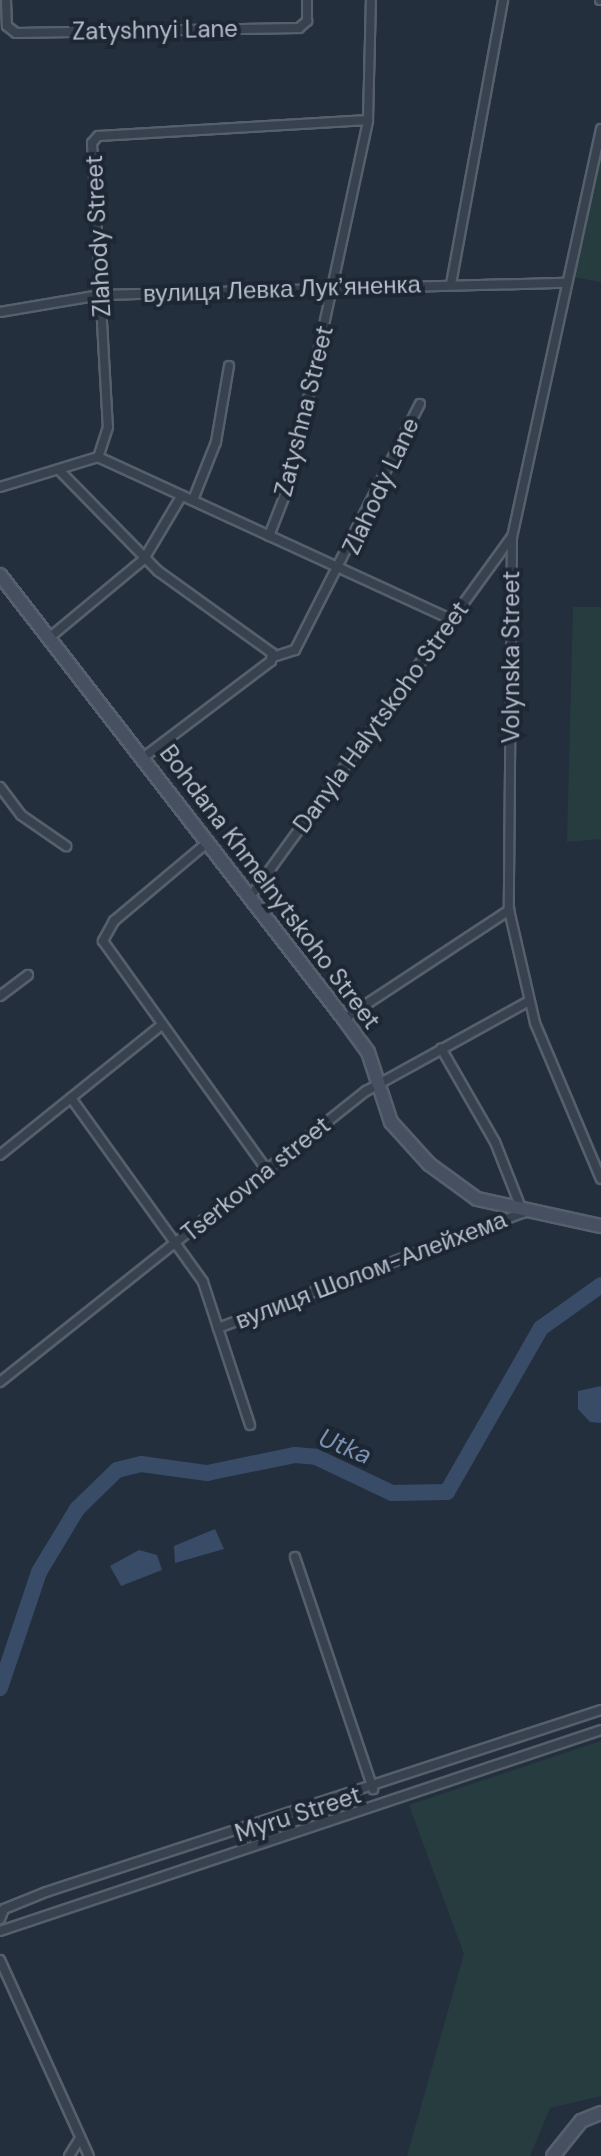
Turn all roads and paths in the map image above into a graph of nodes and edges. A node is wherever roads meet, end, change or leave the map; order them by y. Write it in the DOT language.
graph roads {
  1 [pos="6,0"];
  2 [pos="307,0"];
  3 [pos="371,0"];
  4 [pos="503,0"];
  5 [pos="368,120"];
  6 [pos="601,129"];
  7 [pos="565,283"];
  8 [pos="451,284"];
  9 [pos="334,285"];
  10 [pos="101,295"];
  11 [pos="0,312"];
  12 [pos="229,366"];
  13 [pos="420,404"];
  14 [pos="98,457"];
  15 [pos="61,472"];
  16 [pos="0,487"];
  17 [pos="182,495"];
  18 [pos="193,500"];
  19 [pos="269,536"];
  20 [pos="512,538"];
  21 [pos="144,559"];
  22 [pos="342,567"];
  23 [pos="0,575"];
  24 [pos="452,620"];
  25 [pos="49,638"];
  26 [pos="273,657"];
  27 [pos="144,757"];
  28 [pos="0,787"];
  29 [pos="208,842"];
  30 [pos="66,846"];
  31 [pos="250,897"];
  32 [pos="509,910"];
  33 [pos="28,975"];
  34 [pos="0,996"];
  35 [pos="529,1001"];
  36 [pos="344,1019"];
  37 [pos="159,1027"];
  38 [pos="441,1048"];
  39 [pos="376,1085"];
  40 [pos="71,1098"];
  41 [pos="1,1151"];
  42 [pos="267,1170"];
  43 [pos="601,1179"];
  44 [pos="523,1213"];
  45 [pos="601,1226"];
  46 [pos="178,1243"];
  47 [pos="218,1328"];
  48 [pos="0,1382"];
  49 [pos="250,1425"];
  50 [pos="295,1557"];
  51 [pos="601,1710"];
  52 [pos="601,1730"];
  53 [pos="373,1789"];
  54 [pos="0,1919"];
  55 [pos="0,1931"];
  56 [pos="0,1960"];
  57 [pos="601,2113"];
  58 [pos="79,2140"];
  59 [pos="69,2156"];
  60 [pos="89,2156"];
  61 [pos="553,2156"];
  1 -- 2 [label="street, Zatyshnyi Lane"];
  3 -- 5 [label="street, Zatyshna Street"];
  4 -- 8 [label="street"];
  5 -- 9 [label="street, Zatyshna Street"];
  5 -- 10 [label="street, Zlahody Street"];
  6 -- 7 [label="street, Volynska Street"];
  7 -- 8 [label="street, вулиця Левка Лукʼяненка"];
  7 -- 20 [label="street, Volynska Street"];
  8 -- 9 [label="street, вулиця Левка Лукʼяненка"];
  9 -- 10 [label="street, вулиця Левка Лукʼяненка"];
  9 -- 19 [label="street, Zatyshna Street"];
  10 -- 11 [label="street, вулиця Левка Лукʼяненка"];
  10 -- 14 [label="street, Zlahody Street"];
  12 -- 18 [label="street"];
  13 -- 22 [label="street, Zlahody Lane"];
  14 -- 15 [label="street"];
  14 -- 17 [label="street"];
  15 -- 16 [label="street"];
  15 -- 21 [label="street"];
  17 -- 18 [label="street"];
  17 -- 21 [label="street"];
  18 -- 19 [label="street"];
  19 -- 22 [label="street"];
  20 -- 24 [label="street, Danyla Halytskoho Street"];
  20 -- 32 [label="street, Volynska Street"];
  21 -- 25 [label="street"];
  21 -- 26 [label="street"];
  22 -- 24 [label="street"];
  22 -- 26 [label="street, Zlahody Lane"];
  23 -- 25 [label="main road, Bohdana Khmelnytskoho Street"];
  24 -- 31 [label="street, Danyla Halytskoho Street"];
  25 -- 27 [label="main road, Bohdana Khmelnytskoho Street"];
  26 -- 27 [label="street, Zlahody Lane"];
  27 -- 29 [label="main road, Bohdana Khmelnytskoho Street"];
  28 -- 30 [label="street"];
  29 -- 31 [label="main road, Bohdana Khmelnytskoho Street"];
  29 -- 37 [label="street"];
  31 -- 36 [label="main road, Bohdana Khmelnytskoho Street"];
  32 -- 35 [label="street, Volynska Street"];
  32 -- 36 [label="street"];
  33 -- 34 [label="street"];
  35 -- 38 [label="street, Tserkovna street"];
  35 -- 43 [label="street, Volynska Street"];
  36 -- 39 [label="main road, Bohdana Khmelnytskoho Street"];
  37 -- 40 [label="street"];
  37 -- 42 [label="street"];
  38 -- 39 [label="street, Tserkovna street"];
  38 -- 44 [label="street"];
  39 -- 42 [label="street, Tserkovna street"];
  39 -- 44 [label="main road, Bohdana Khmelnytskoho Street"];
  40 -- 41 [label="street"];
  40 -- 46 [label="street, вулиця Шолом-Алейхема"];
  42 -- 46 [label="street, Tserkovna street"];
  44 -- 45 [label="main road, Bohdana Khmelnytskoho Street"];
  44 -- 47 [label="street, вулиця Шолом-Алейхема"];
  46 -- 47 [label="street, вулиця Шолом-Алейхема"];
  46 -- 48 [label="street, Tserkovna street"];
  47 -- 49 [label="street"];
  50 -- 53 [label="street"];
  51 -- 53 [label="street, Myru Street"];
  52 -- 55 [label="street, Myru Street"];
  53 -- 54 [label="street, Myru Street"];
  56 -- 58 [label="street"];
  57 -- 61 [label="main road"];
  58 -- 59 [label="street"];
  58 -- 60 [label="street"];
}
